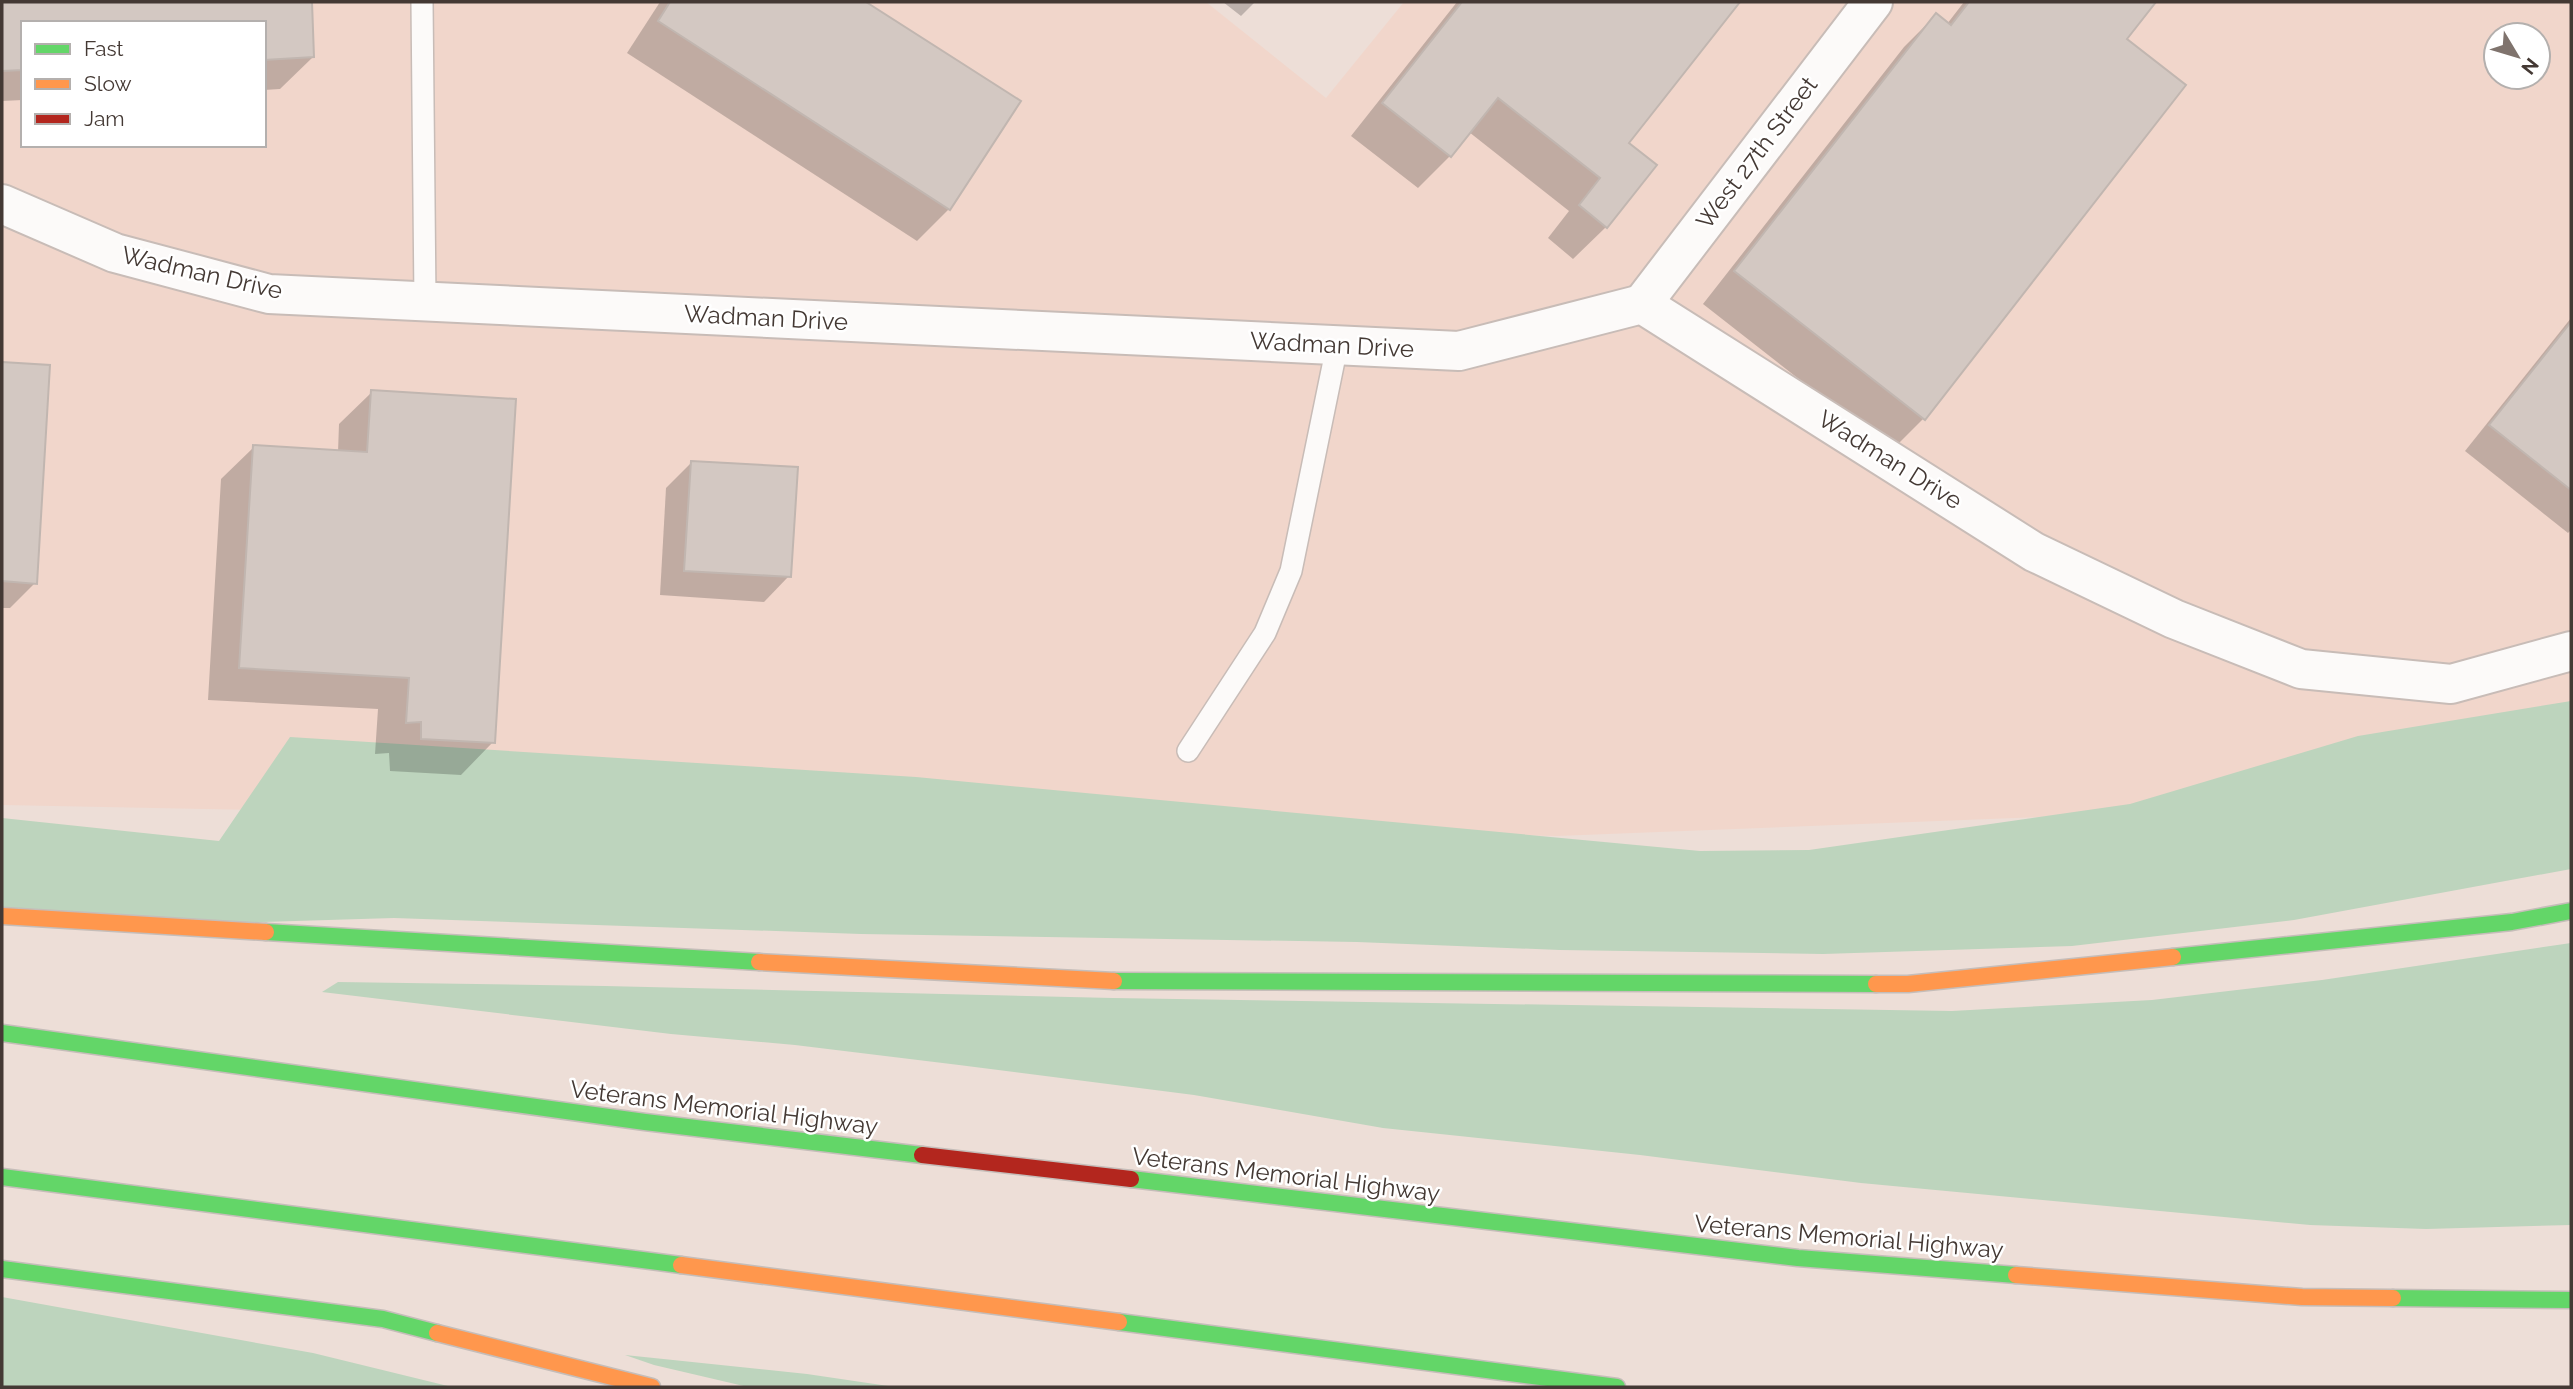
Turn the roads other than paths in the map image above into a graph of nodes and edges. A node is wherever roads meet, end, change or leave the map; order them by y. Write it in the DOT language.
graph roads {
  1 [pos="422,2"];
  2 [pos="1873,2"];
  3 [pos="2,204"];
  4 [pos="425,301"];
  5 [pos="1642,304"];
  6 [pos="1336,346"];
  7 [pos="2571,651"];
  8 [pos="1188,751"];
  9 [pos="2571,912"];
  10 [pos="2,916"];
  11 [pos="2,1033"];
  12 [pos="2,1177"];
  13 [pos="2,1269"];
  14 [pos="2571,1300"];
  15 [pos="652,1387"];
  16 [pos="1617,1387"];
  1 -- 4 [label="lane"];
  2 -- 5 [label="street, West 27th Street"];
  3 -- 4 [label="street, Wadman Drive"];
  4 -- 6 [label="street, Wadman Drive"];
  5 -- 6 [label="street, Wadman Drive"];
  5 -- 7 [label="street, Wadman Drive"];
  6 -- 8 [label="lane"];
  9 -- 10 [label="highway"];
  11 -- 14 [label="highway, Veterans Memorial Highway"];
  12 -- 16 [label="highway"];
  13 -- 15 [label="highway"];
}
